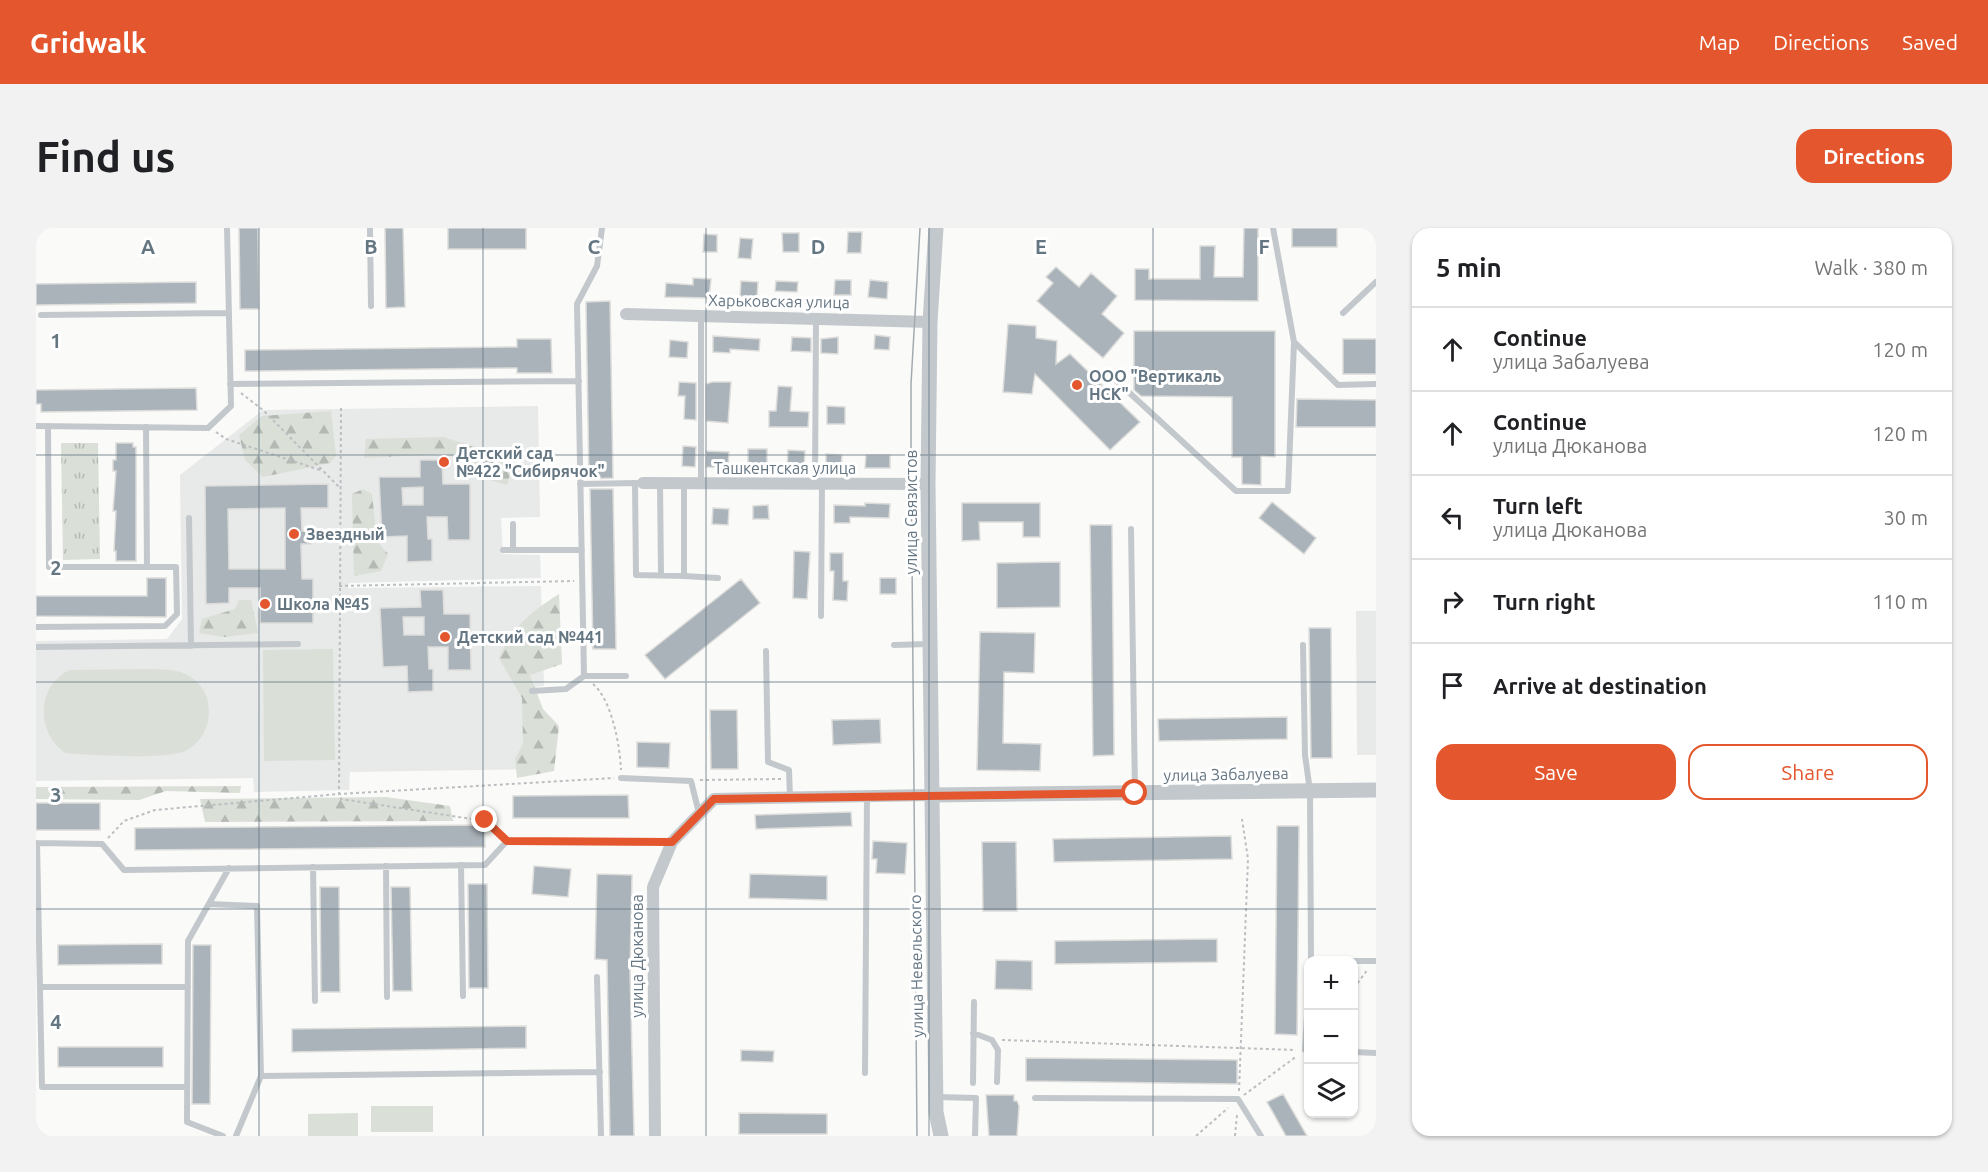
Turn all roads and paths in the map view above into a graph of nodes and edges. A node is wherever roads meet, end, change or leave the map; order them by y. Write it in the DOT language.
graph roads {
  1 [pos="227,228"];
  2 [pos="370,228"];
  3 [pos="602,228"];
  4 [pos="936,228"];
  5 [pos="1273,228"];
  6 [pos="1376,282"];
  7 [pos="371,306"];
  8 [pos="229,313"];
  9 [pos="626,314"];
  10 [pos="1343,314"];
  11 [pos="41,315"];
  12 [pos="701,316"];
  13 [pos="816,319"];
  14 [pos="930,322"];
  15 [pos="1294,342"];
  16 [pos="1108,373"];
  17 [pos="579,381"];
  18 [pos="230,384"];
  19 [pos="1376,384"];
  20 [pos="340,408"];
  21 [pos="36,426"];
  22 [pos="48,426"];
  23 [pos="146,427"];
  24 [pos="208,428"];
  25 [pos="323,471"];
  26 [pos="639,483"];
  27 [pos="660,483"];
  28 [pos="580,484"];
  29 [pos="684,484"];
  30 [pos="818,484"];
  31 [pos="928,484"];
  32 [pos="701,485"];
  33 [pos="341,489"];
  34 [pos="189,518"];
  35 [pos="513,524"];
  36 [pos="1131,529"];
  37 [pos="503,550"];
  38 [pos="513,550"];
  39 [pos="582,550"];
  40 [pos="147,566"];
  41 [pos="661,575"];
  42 [pos="684,576"];
  43 [pos="718,578"];
  44 [pos="582,581"];
  45 [pos="339,586"];
  46 [pos="821,616"];
  47 [pos="36,627"];
  48 [pos="298,644"];
  49 [pos="930,644"];
  50 [pos="894,645"];
  51 [pos="1303,645"];
  52 [pos="191,646"];
  53 [pos="36,647"];
  54 [pos="766,651"];
  55 [pos="584,676"];
  56 [pos="626,676"];
  57 [pos="532,691"];
  58 [pos="621,778"];
  59 [pos="790,779"];
  60 [pos="691,780"];
  61 [pos="1376,790"];
  62 [pos="1310,791"];
  63 [pos="1135,793"];
  64 [pos="339,794"];
  65 [pos="932,795"];
  66 [pos="867,796"];
  67 [pos="790,797"];
  68 [pos="699,813"];
  69 [pos="1242,819"];
  70 [pos="507,841"];
  71 [pos="672,842"];
  72 [pos="37,843"];
  73 [pos="102,844"];
  74 [pos="461,865"];
  75 [pos="386,866"];
  76 [pos="314,867"];
  77 [pos="229,868"];
  78 [pos="209,904"];
  79 [pos="1311,956"];
  80 [pos="1358,961"];
  81 [pos="1376,961"];
  82 [pos="597,977"];
  83 [pos="1358,982"];
  84 [pos="40,987"];
  85 [pos="188,987"];
  86 [pos="463,996"];
  87 [pos="387,998"];
  88 [pos="315,1001"];
  89 [pos="974,1002"];
  90 [pos="974,1033"];
  91 [pos="992,1040"];
  92 [pos="1241,1047"];
  93 [pos="1304,1051"];
  94 [pos="1358,1052"];
  95 [pos="1304,1053"];
  96 [pos="1376,1053"];
  97 [pos="600,1072"];
  98 [pos="865,1073"];
  99 [pos="261,1076"];
  100 [pos="997,1082"];
  101 [pos="973,1083"];
  102 [pos="187,1087"];
  103 [pos="936,1097"];
  104 [pos="1035,1098"];
  105 [pos="1238,1099"];
  106 [pos="223,1136"];
  107 [pos="236,1136"];
  108 [pos="601,1136"];
  109 [pos="655,1136"];
  110 [pos="941,1136"];
  111 [pos="975,1136"];
  112 [pos="1196,1136"];
  113 [pos="1261,1136"];
  1 -- 8 [label="lane"];
  2 -- 7 [label="lane"];
  3 -- 17 [label="lane"];
  4 -- 14 [label="street, улица Связистов"];
  5 -- 15 [label="lane"];
  6 -- 10 [label="lane"];
  8 -- 11 [label="lane"];
  8 -- 18 [label="lane"];
  9 -- 12 [label="street, Харьковская улица"];
  12 -- 13 [label="street, Харьковская улица"];
  12 -- 32 [label="lane"];
  13 -- 14 [label="street, Харьковская улица"];
  13 -- 30 [label="lane"];
  14 -- 31 [label="street, улица Связистов"];
  15 -- 16 [label="lane"];
  15 -- 19 [label="lane"];
  17 -- 18 [label="lane"];
  17 -- 28 [label="lane"];
  18 -- 24 [label="lane"];
  18 -- 25 [label="path"];
  20 -- 33 [label="path"];
  21 -- 22 [label="lane"];
  22 -- 23 [label="lane"];
  22 -- 40 [label="lane"];
  23 -- 24 [label="lane"];
  23 -- 40 [label="lane"];
  24 -- 25 [label="path"];
  25 -- 33 [label="path"];
  26 -- 27 [label="street, Ташкентская улица"];
  26 -- 28 [label="lane"];
  26 -- 41 [label="lane"];
  27 -- 29 [label="street, Ташкентская улица"];
  27 -- 41 [label="lane"];
  28 -- 39 [label="lane"];
  29 -- 32 [label="street, Ташкентская улица"];
  29 -- 42 [label="lane"];
  30 -- 31 [label="street, Ташкентская улица"];
  30 -- 32 [label="street, Ташкентская улица"];
  30 -- 46 [label="lane"];
  31 -- 49 [label="street, улица Связистов"];
  33 -- 45 [label="path"];
  34 -- 52 [label="lane"];
  35 -- 38 [label="lane"];
  36 -- 63 [label="lane"];
  37 -- 38 [label="lane"];
  38 -- 39 [label="lane"];
  39 -- 44 [label="lane"];
  40 -- 47 [label="lane"];
  41 -- 42 [label="lane"];
  42 -- 43 [label="lane"];
  44 -- 45 [label="path"];
  44 -- 55 [label="lane"];
  45 -- 64 [label="path"];
  48 -- 52 [label="lane"];
  49 -- 50 [label="lane"];
  49 -- 65 [label="street, улица Связистов"];
  51 -- 62 [label="lane"];
  52 -- 53 [label="lane"];
  54 -- 59 [label="lane"];
  55 -- 56 [label="lane"];
  55 -- 57 [label="lane"];
  55 -- 58 [label="path"];
  58 -- 60 [label="lane"];
  58 -- 64 [label="path"];
  59 -- 60 [label="path"];
  59 -- 67 [label="lane"];
  60 -- 68 [label="lane"];
  61 -- 62 [label="street, улица Забалуева"];
  62 -- 63 [label="street, улица Забалуева"];
  62 -- 79 [label="lane"];
  63 -- 65 [label="street, улица Забалуева"];
  64 -- 70 [label="path"];
  64 -- 73 [label="path"];
  65 -- 66 [label="street, улица Дюканова"];
  65 -- 103 [label="street, улица Невельского"];
  66 -- 67 [label="street, улица Дюканова"];
  66 -- 98 [label="lane"];
  67 -- 68 [label="street, улица Дюканова"];
  68 -- 71 [label="street, улица Дюканова"];
  69 -- 92 [label="path"];
  70 -- 71 [label="lane"];
  70 -- 74 [label="lane"];
  71 -- 109 [label="street, улица Дюканова"];
  72 -- 73 [label="lane"];
  72 -- 84 [label="lane"];
  73 -- 77 [label="lane"];
  74 -- 75 [label="lane"];
  74 -- 86 [label="lane"];
  75 -- 76 [label="lane"];
  75 -- 87 [label="lane"];
  76 -- 77 [label="lane"];
  76 -- 88 [label="lane"];
  77 -- 78 [label="lane"];
  78 -- 85 [label="lane"];
  78 -- 99 [label="lane"];
  80 -- 81 [label="lane"];
  81 -- 83 [label="path"];
  82 -- 97 [label="lane"];
  84 -- 85 [label="lane"];
  84 -- 102 [label="lane"];
  85 -- 102 [label="lane"];
  89 -- 90 [label="lane"];
  90 -- 91 [label="lane"];
  90 -- 101 [label="lane"];
  91 -- 92 [label="path"];
  91 -- 100 [label="lane"];
  92 -- 93 [label="path"];
  94 -- 96 [label="lane"];
  95 -- 105 [label="path"];
  97 -- 99 [label="lane"];
  97 -- 108 [label="lane"];
  99 -- 107 [label="lane"];
  102 -- 106 [label="lane"];
  103 -- 110 [label="street, улица Невельского"];
  103 -- 111 [label="lane"];
  104 -- 105 [label="lane"];
  105 -- 112 [label="path"];
  105 -- 113 [label="lane"];
}
